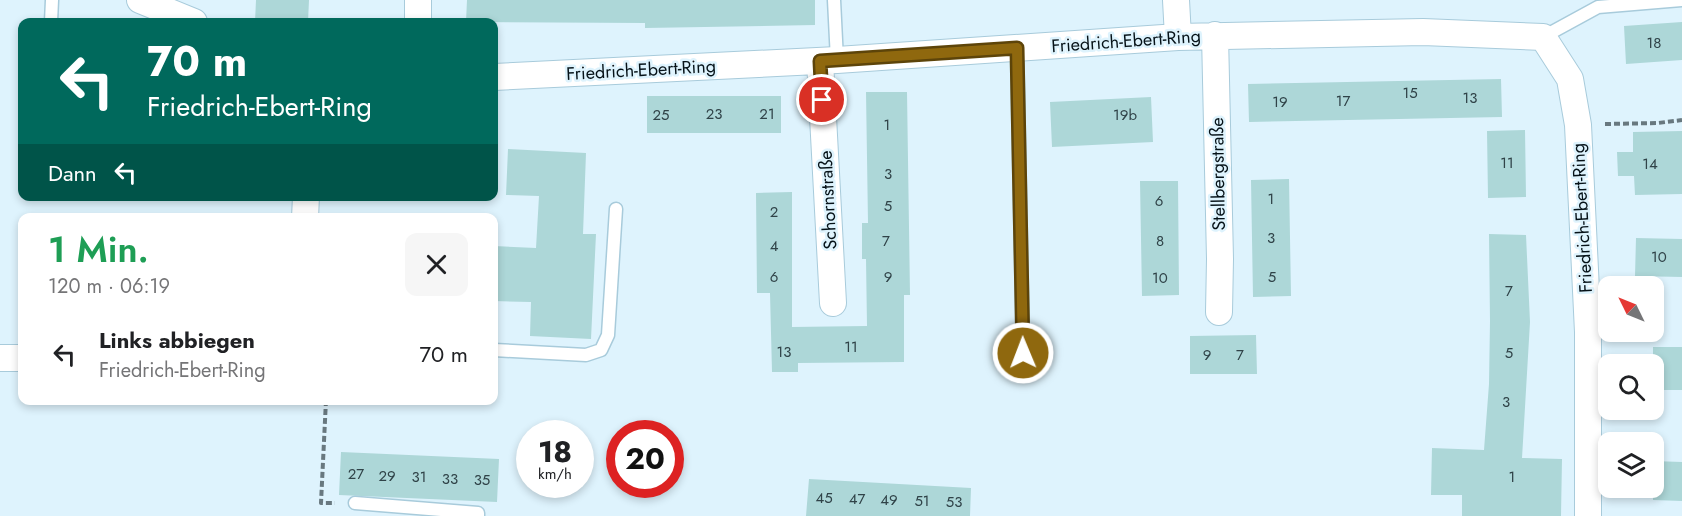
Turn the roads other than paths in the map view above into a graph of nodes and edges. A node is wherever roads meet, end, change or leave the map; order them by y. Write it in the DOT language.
graph roads {
  1 [pos="52,0"];
  2 [pos="140,0"];
  3 [pos="418,0"];
  4 [pos="834,0"];
  5 [pos="1176,0"];
  6 [pos="1682,0"];
  7 [pos="183,13"];
  8 [pos="51,18"];
  9 [pos="418,18"];
  10 [pos="1215,35"];
  11 [pos="1178,37"];
  12 [pos="1543,37"];
  13 [pos="1017,48"];
  14 [pos="829,61"];
  15 [pos="498,77"];
  16 [pos="616,209"];
  17 [pos="833,303"];
  18 [pos="1219,312"];
  19 [pos="498,350"];
  20 [pos="1023,353"];
  21 [pos="0,357"];
  22 [pos="18,358"];
  23 [pos="355,503"];
  24 [pos="478,516"];
  25 [pos="1588,516"];
  1 -- 8 [label="lane"];
  2 -- 7 [label="street"];
  3 -- 9 [label="street"];
  4 -- 14 [label="lane"];
  5 -- 11 [label="street"];
  6 -- 12 [label="lane"];
  10 -- 11 [label="street, Friedrich-Ebert-Ring"];
  10 -- 12 [label="street, Friedrich-Ebert-Ring"];
  10 -- 18 [label="street, Stellbergstraße"];
  11 -- 13 [label="street, Friedrich-Ebert-Ring"];
  12 -- 25 [label="street, Friedrich-Ebert-Ring"];
  13 -- 14 [label="street, Friedrich-Ebert-Ring"];
  13 -- 20 [label="lane"];
  14 -- 15 [label="street, Friedrich-Ebert-Ring"];
  14 -- 17 [label="street, Schornstraße"];
  16 -- 19 [label="lane"];
  21 -- 22 [label="street"];
  23 -- 24 [label="lane"];
}
